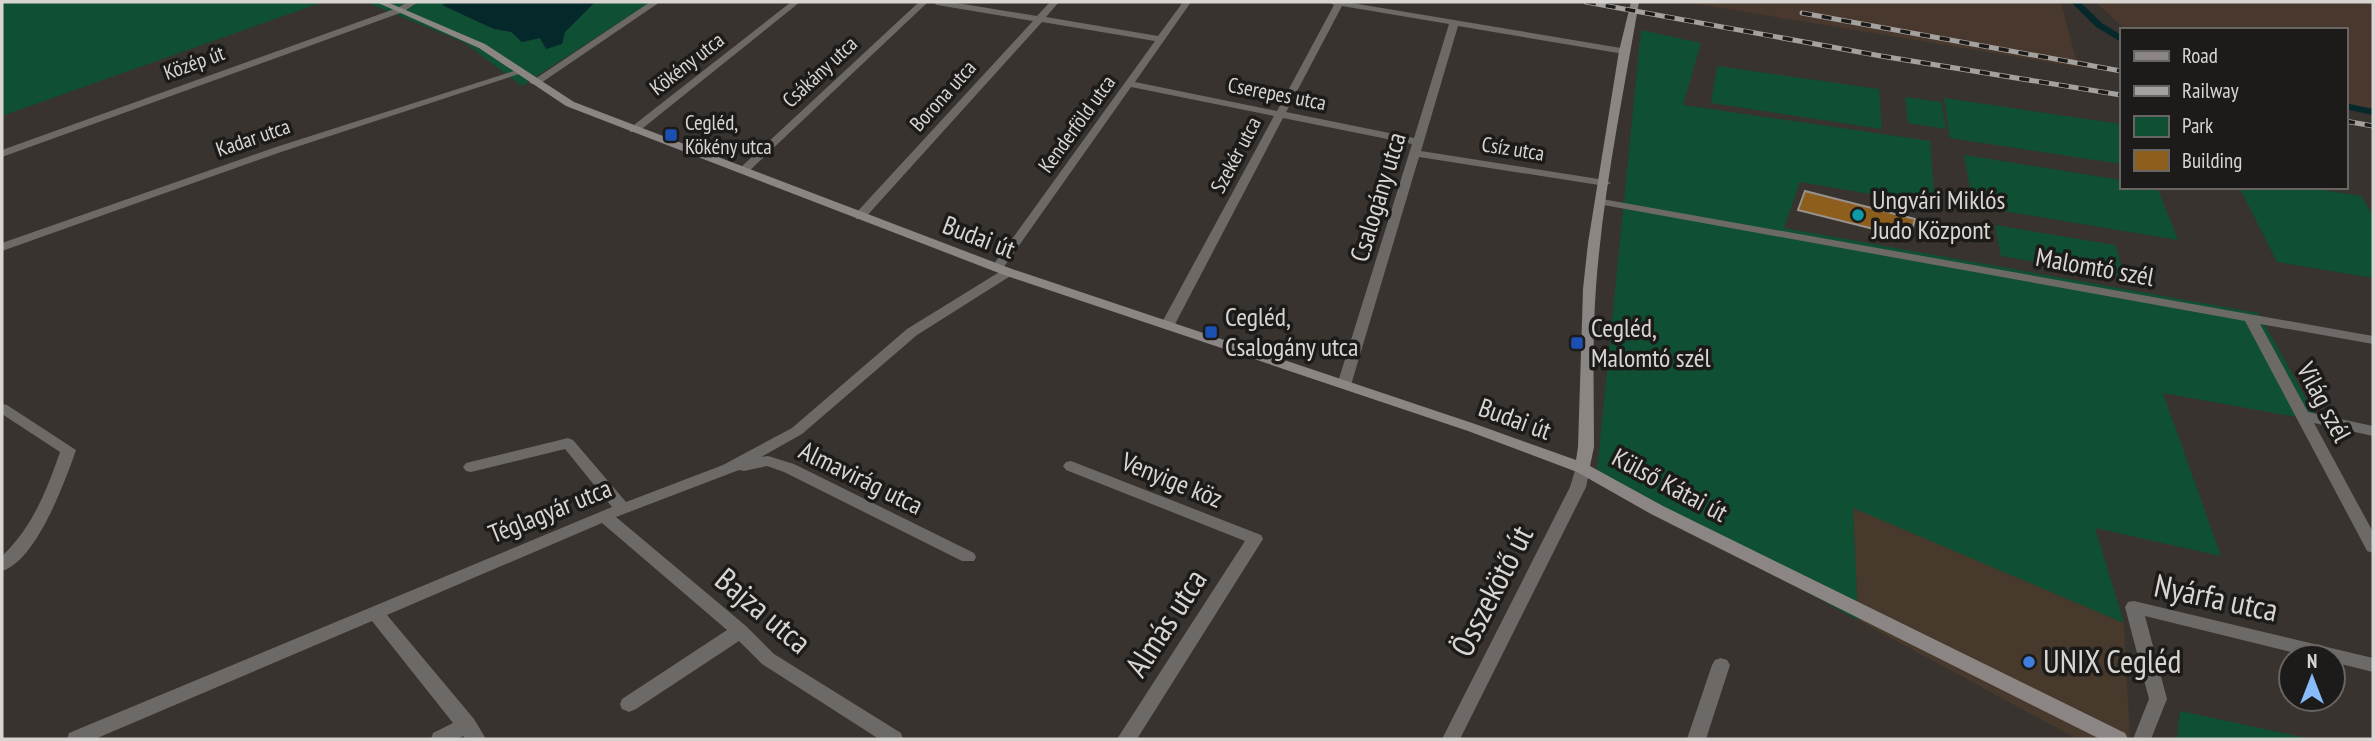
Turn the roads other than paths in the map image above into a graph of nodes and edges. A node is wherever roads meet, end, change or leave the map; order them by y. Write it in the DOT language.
graph roads {
  1 [pos="380,2"];
  2 [pos="414,2"];
  3 [pos="656,2"];
  4 [pos="796,2"];
  5 [pos="924,2"];
  6 [pos="937,2"];
  7 [pos="1055,2"];
  8 [pos="1187,2"];
  9 [pos="1335,2"];
  10 [pos="1635,2"];
  11 [pos="400,10"];
  12 [pos="1040,19"];
  13 [pos="1454,23"];
  14 [pos="1161,39"];
  15 [pos="1623,51"];
  16 [pos="520,72"];
  17 [pos="534,83"];
  18 [pos="1129,84"];
  19 [pos="1280,113"];
  20 [pos="634,130"];
  21 [pos="1417,147"];
  22 [pos="2,154"];
  23 [pos="743,171"];
  24 [pos="1605,183"];
  25 [pos="1602,202"];
  26 [pos="860,216"];
  27 [pos="2,247"];
  28 [pos="1003,270"];
  29 [pos="2250,318"];
  30 [pos="1167,326"];
  31 [pos="2373,340"];
  32 [pos="1344,385"];
  33 [pos="2,408"];
  34 [pos="2304,416"];
  35 [pos="2373,431"];
  36 [pos="1071,466"];
  37 [pos="471,467"];
  38 [pos="1582,468"];
  39 [pos="729,469"];
  40 [pos="623,509"];
  41 [pos="604,516"];
  42 [pos="1255,539"];
  43 [pos="2371,540"];
  44 [pos="968,557"];
  45 [pos="2,565"];
  46 [pos="375,612"];
  47 [pos="740,631"];
  48 [pos="2373,665"];
  49 [pos="1721,666"];
  50 [pos="629,704"];
  51 [pos="472,732"];
  52 [pos="76,739"];
  53 [pos="440,739"];
  54 [pos="894,739"];
  55 [pos="1127,739"];
  56 [pos="1451,739"];
  57 [pos="1696,739"];
  58 [pos="2118,739"];
  59 [pos="2141,739"];
  1 -- 11 [label="street, Budai út"];
  2 -- 11 [label="street, Közép út"];
  3 -- 17 [label="street"];
  4 -- 20 [label="street, Kökény utca"];
  5 -- 23 [label="street, Csákány utca"];
  6 -- 12 [label="street"];
  7 -- 12 [label="street, Borona utca"];
  8 -- 14 [label="street, Kenderföld utca"];
  9 -- 13 [label="street"];
  9 -- 19 [label="street, Szekér utca"];
  10 -- 15 [label="street, Külső Kátai út"];
  11 -- 16 [label="street, Budai út"];
  11 -- 22 [label="street, Közép út"];
  12 -- 14 [label="street"];
  12 -- 26 [label="street, Borona utca"];
  13 -- 15 [label="street"];
  13 -- 21 [label="street, Csalogány utca"];
  14 -- 18 [label="street, Kenderföld utca"];
  15 -- 24 [label="street, Külső Kátai út"];
  16 -- 17 [label="street, Budai út"];
  16 -- 27 [label="street, Kadar utca"];
  17 -- 20 [label="street, Budai út"];
  18 -- 19 [label="street, Cserepes utca"];
  18 -- 28 [label="street, Kenderföld utca"];
  19 -- 21 [label="street, Cserepes utca"];
  19 -- 30 [label="street, Szekér utca"];
  20 -- 23 [label="street, Budai út"];
  21 -- 24 [label="street, Csíz utca"];
  21 -- 32 [label="street, Csalogány utca"];
  23 -- 26 [label="street, Budai út"];
  24 -- 25 [label="street, Külső Kátai út"];
  25 -- 29 [label="street, Malomtó szél"];
  25 -- 38 [label="street, Külső Kátai út"];
  26 -- 28 [label="street, Budai út"];
  28 -- 30 [label="street, Budai út"];
  28 -- 39 [label="street, Téglagyár utca"];
  29 -- 31 [label="street, Malomtó szél"];
  29 -- 34 [label="street, Világ szél"];
  30 -- 32 [label="street, Budai út"];
  32 -- 38 [label="street, Budai út"];
  33 -- 45 [label="street"];
  34 -- 35 [label="street"];
  34 -- 43 [label="street, Világ szél"];
  36 -- 42 [label="street, Venyige köz"];
  37 -- 40 [label="street"];
  38 -- 56 [label="street, Összekötő út"];
  38 -- 58 [label="street, Külső Kátai út"];
  39 -- 40 [label="street, Téglagyár utca"];
  39 -- 44 [label="street, Almavirág utca"];
  40 -- 41 [label="street, Téglagyár utca"];
  41 -- 46 [label="street, Téglagyár utca"];
  41 -- 47 [label="street, Bajza utca"];
  42 -- 55 [label="street, Almás utca"];
  46 -- 51 [label="street"];
  46 -- 52 [label="street, Téglagyár utca"];
  47 -- 50 [label="street"];
  47 -- 54 [label="street, Bajza utca"];
  48 -- 59 [label="street, Nyárfa utca"];
  49 -- 57 [label="street"];
  51 -- 53 [label="street"];
}
